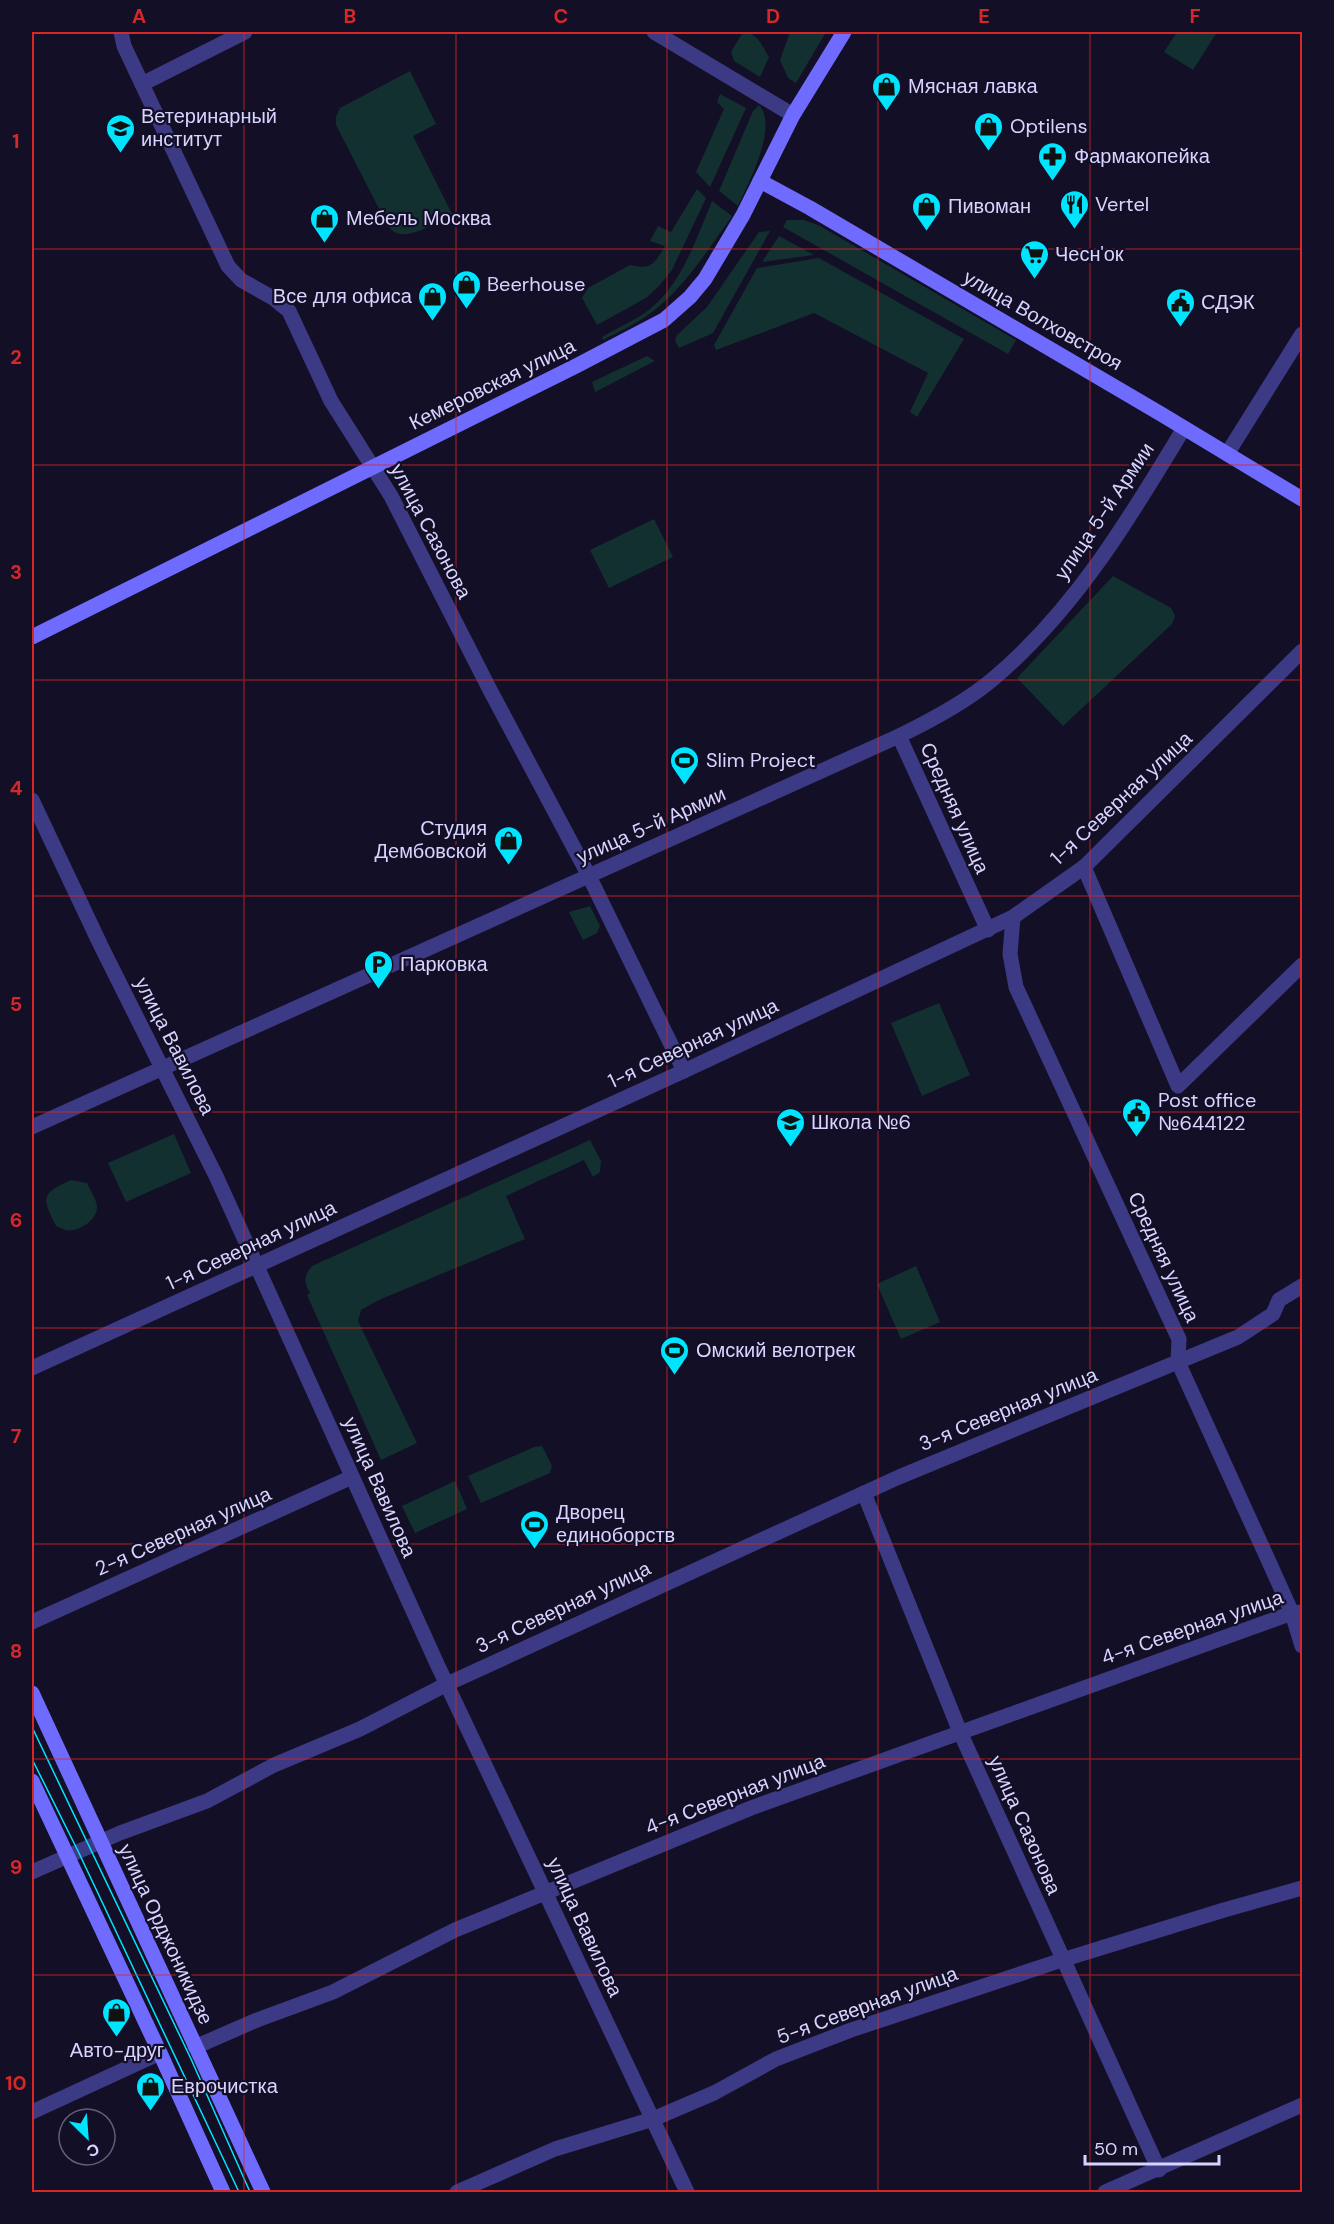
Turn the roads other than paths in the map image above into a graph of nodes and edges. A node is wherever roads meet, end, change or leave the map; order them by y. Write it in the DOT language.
graph roads {
  1 [pos="121,32"];
  2 [pos="245,32"];
  3 [pos="654,32"];
  4 [pos="844,32"];
  5 [pos="142,84"];
  6 [pos="793,115"];
  7 [pos="760,181"];
  8 [pos="1302,334"];
  9 [pos="1184,428"];
  10 [pos="1227,454"];
  11 [pos="374,467"];
  12 [pos="1302,499"];
  13 [pos="32,636"];
  14 [pos="1302,651"];
  15 [pos="899,736"];
  16 [pos="32,800"];
  17 [pos="1084,867"];
  18 [pos="589,876"];
  19 [pos="1013,917"];
  20 [pos="988,930"];
  21 [pos="1302,966"];
  22 [pos="164,1068"];
  23 [pos="684,1071"];
  24 [pos="32,1127"];
  25 [pos="256,1265"];
  26 [pos="1302,1286"];
  27 [pos="1178,1362"];
  28 [pos="32,1368"];
  29 [pos="352,1478"];
  30 [pos="864,1493"];
  31 [pos="1297,1612"];
  32 [pos="32,1622"];
  33 [pos="1302,1646"];
  34 [pos="447,1684"];
  35 [pos="32,1693"];
  36 [pos="960,1732"];
  37 [pos="32,1782"];
  38 [pos="100,1842"];
  39 [pos="68,1856"];
  40 [pos="32,1872"];
  41 [pos="1302,1888"];
  42 [pos="545,1893"];
  43 [pos="1062,1960"];
  44 [pos="195,2047"];
  45 [pos="160,2054"];
  46 [pos="1302,2105"];
  47 [pos="32,2112"];
  48 [pos="653,2119"];
  49 [pos="1159,2170"];
  50 [pos="223,2193"];
  51 [pos="262,2193"];
  52 [pos="457,2193"];
  53 [pos="687,2193"];
  54 [pos="1105,2193"];
  1 -- 5 [label="street, улица Сазонова"];
  2 -- 5 [label="street"];
  3 -- 6 [label="street"];
  4 -- 6 [label="main road, Кемеровская улица"];
  5 -- 11 [label="street, улица Сазонова"];
  6 -- 7 [label="main road, Кемеровская улица"];
  7 -- 9 [label="main road, улица Волховстроя"];
  7 -- 11 [label="main road, Кемеровская улица"];
  8 -- 10 [label="street"];
  9 -- 10 [label="main road, улица Волховстроя"];
  9 -- 15 [label="street, улица 5-й Армии"];
  10 -- 12 [label="main road, улица Волховстроя"];
  11 -- 13 [label="main road, Кемеровская улица"];
  11 -- 18 [label="street, улица Сазонова"];
  14 -- 17 [label="street, 1-я Северная улица"];
  15 -- 18 [label="street, улица 5-й Армии"];
  15 -- 20 [label="street, Средняя улица"];
  16 -- 22 [label="street, улица Вавилова"];
  17 -- 19 [label="street, 1-я Северная улица"];
  17 -- 21 [label="street"];
  18 -- 22 [label="street, улица 5-й Армии"];
  18 -- 23 [label="street, улица Сазонова"];
  19 -- 20 [label="street, 1-я Северная улица"];
  19 -- 27 [label="street, Средняя улица"];
  20 -- 23 [label="street, 1-я Северная улица"];
  22 -- 24 [label="street, улица 5-й Армии"];
  22 -- 25 [label="street, улица Вавилова"];
  23 -- 25 [label="street, 1-я Северная улица"];
  25 -- 28 [label="street, 1-я Северная улица"];
  25 -- 29 [label="street, улица Вавилова"];
  26 -- 27 [label="street, 3-я Северная улица"];
  27 -- 30 [label="street, 3-я Северная улица"];
  27 -- 31 [label="street, Средняя улица"];
  29 -- 32 [label="street, 2-я Северная улица"];
  29 -- 34 [label="street, улица Вавилова"];
  30 -- 34 [label="street, 3-я Северная улица"];
  30 -- 36 [label="street, улица Сазонова"];
  31 -- 33 [label="street, Средняя улица"];
  31 -- 36 [label="street, 4-я Северная улица"];
  34 -- 38 [label="street, 3-я Северная улица"];
  34 -- 42 [label="street, улица Вавилова"];
  35 -- 38 [label="main road, улица Орджоникидзе"];
  36 -- 42 [label="street, 4-я Северная улица"];
  36 -- 43 [label="street, улица Сазонова"];
  37 -- 39 [label="main road"];
  38 -- 39 [label="street, 3-я Северная улица"];
  38 -- 44 [label="main road, улица Орджоникидзе"];
  39 -- 40 [label="street, 3-я Северная улица"];
  39 -- 45 [label="main road"];
  41 -- 43 [label="street, 5-я Северная улица"];
  42 -- 44 [label="street, 4-я Северная улица"];
  42 -- 48 [label="street, улица Вавилова"];
  43 -- 48 [label="street, 5-я Северная улица"];
  43 -- 49 [label="street, улица Сазонова"];
  44 -- 51 [label="main road, улица Орджоникидзе"];
  45 -- 47 [label="street"];
  45 -- 50 [label="main road"];
  46 -- 49 [label="street"];
  48 -- 52 [label="street, 5-я Северная улица"];
  48 -- 53 [label="street, улица Вавилова"];
  49 -- 54 [label="street"];
}
